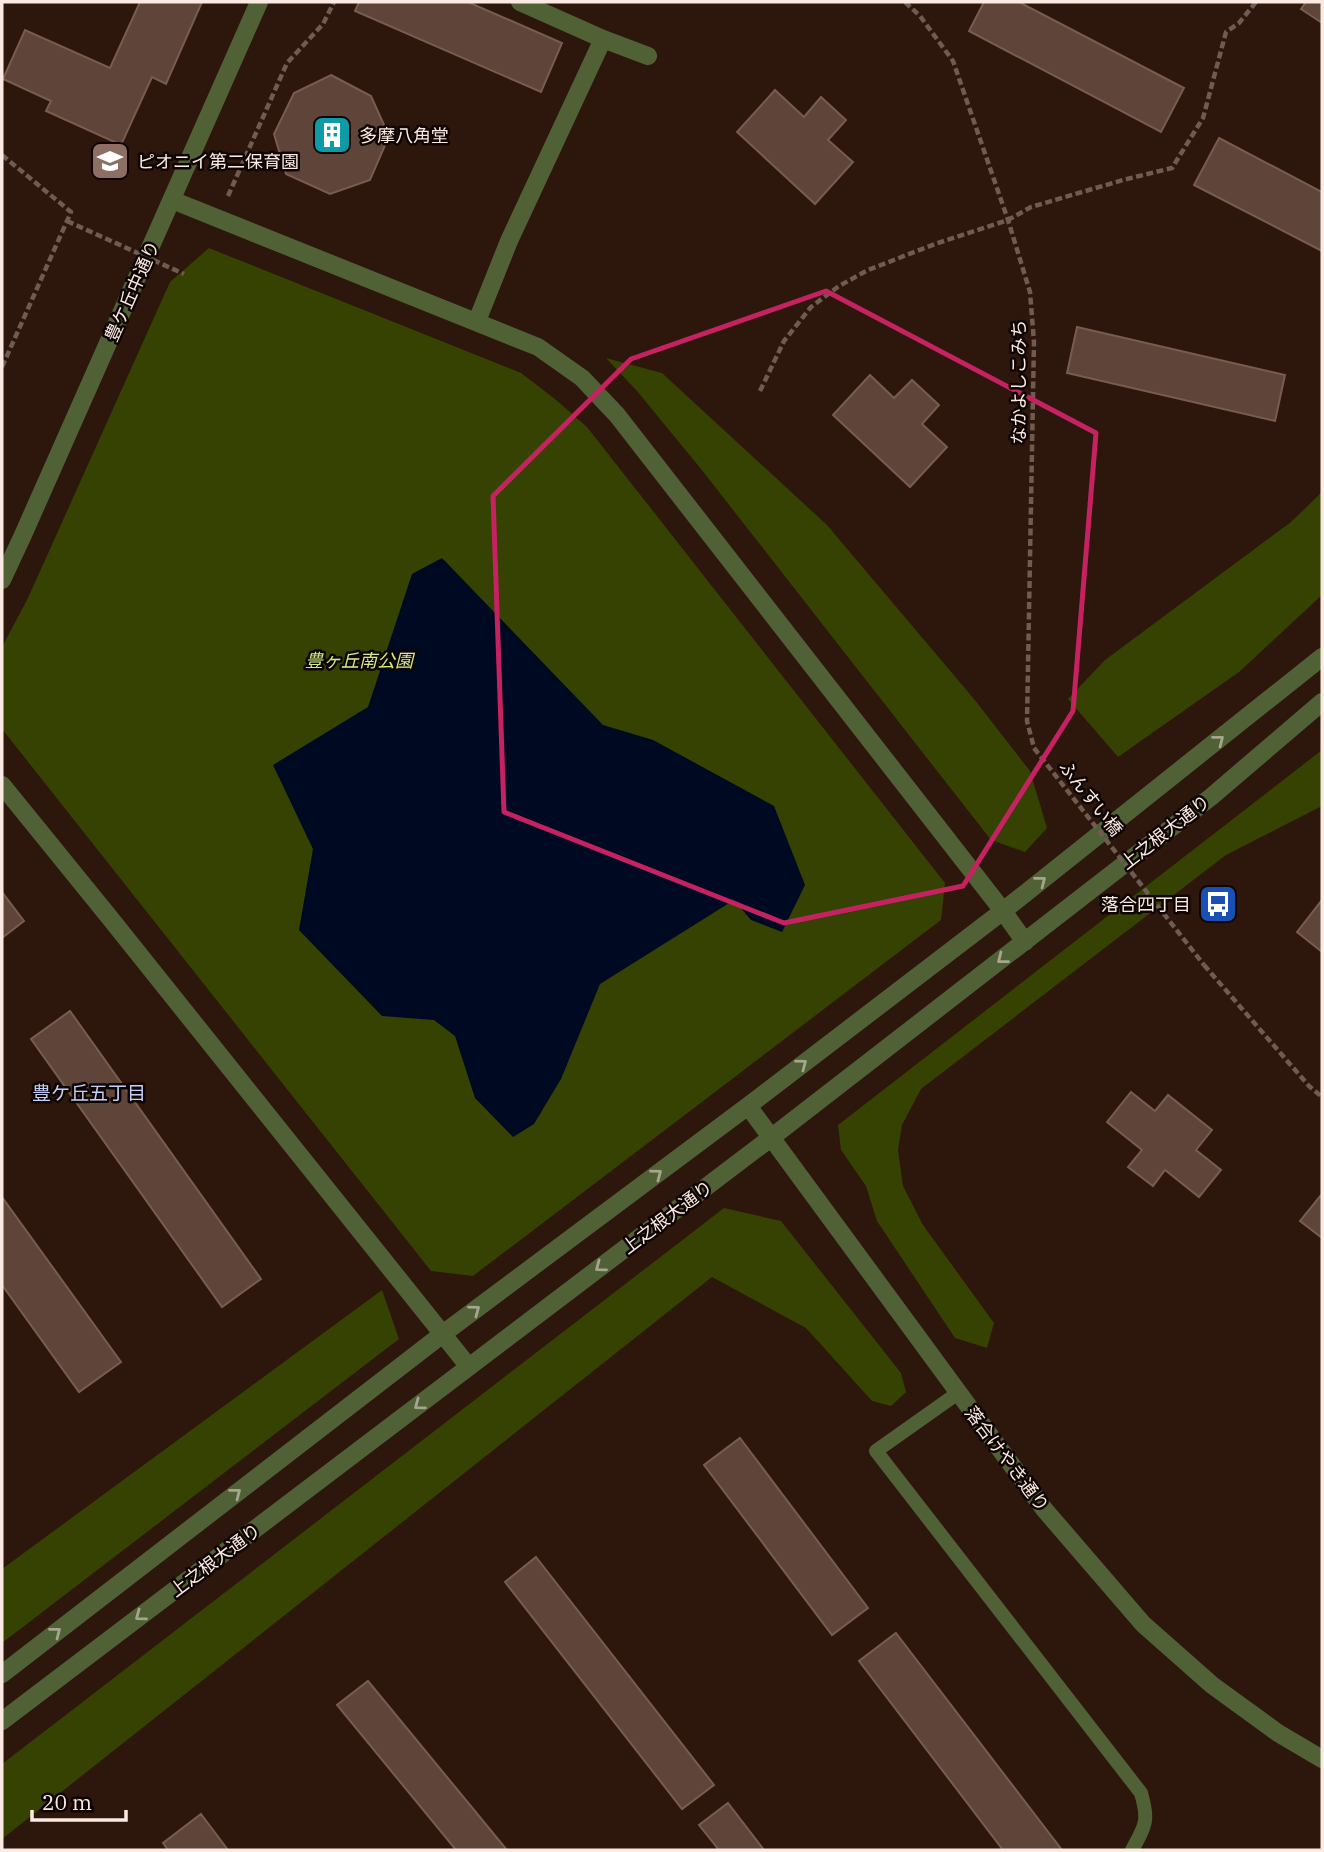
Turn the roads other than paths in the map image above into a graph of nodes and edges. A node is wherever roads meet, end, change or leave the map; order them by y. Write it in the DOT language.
graph roads {
  1 [pos="259,2"];
  2 [pos="520,2"];
  3 [pos="603,39"];
  4 [pos="648,56"];
  5 [pos="172,200"];
  6 [pos="477,321"];
  7 [pos="2,580"];
  8 [pos="1322,657"];
  9 [pos="1322,702"];
  10 [pos="2,785"];
  11 [pos="1003,911"];
  12 [pos="1025,942"];
  13 [pos="748,1106"];
  14 [pos="772,1138"];
  15 [pos="444,1333"];
  16 [pos="469,1367"];
  17 [pos="958,1393"];
  18 [pos="2,1674"];
  19 [pos="2,1721"];
  20 [pos="1322,1759"];
  21 [pos="1132,1850"];
  1 -- 5 [label="street, 豊ケ丘中通り"];
  2 -- 3 [label="street"];
  3 -- 4 [label="street"];
  3 -- 6 [label="street"];
  5 -- 6 [label="street"];
  5 -- 7 [label="street, 豊ケ丘中通り"];
  6 -- 11 [label="street"];
  11 -- 8 [label="street, one-way"];
  9 -- 12 [label="street, 上之根大通り"];
  10 -- 15 [label="street"];
  11 -- 12 [label="street"];
  13 -- 11 [label="street, one-way"];
  12 -- 14 [label="street, 上之根大通り, one-way"];
  13 -- 14 [label="street, 落合けやき通り"];
  15 -- 13 [label="street, one-way"];
  14 -- 16 [label="street, 上之根大通り, one-way"];
  14 -- 17 [label="street, 落合けやき通り"];
  15 -- 16 [label="street"];
  18 -- 15 [label="street, one-way"];
  16 -- 19 [label="street, 上之根大通り, one-way"];
  17 -- 20 [label="street, 落合けやき通り"];
  17 -- 21 [label="lane"];
}
